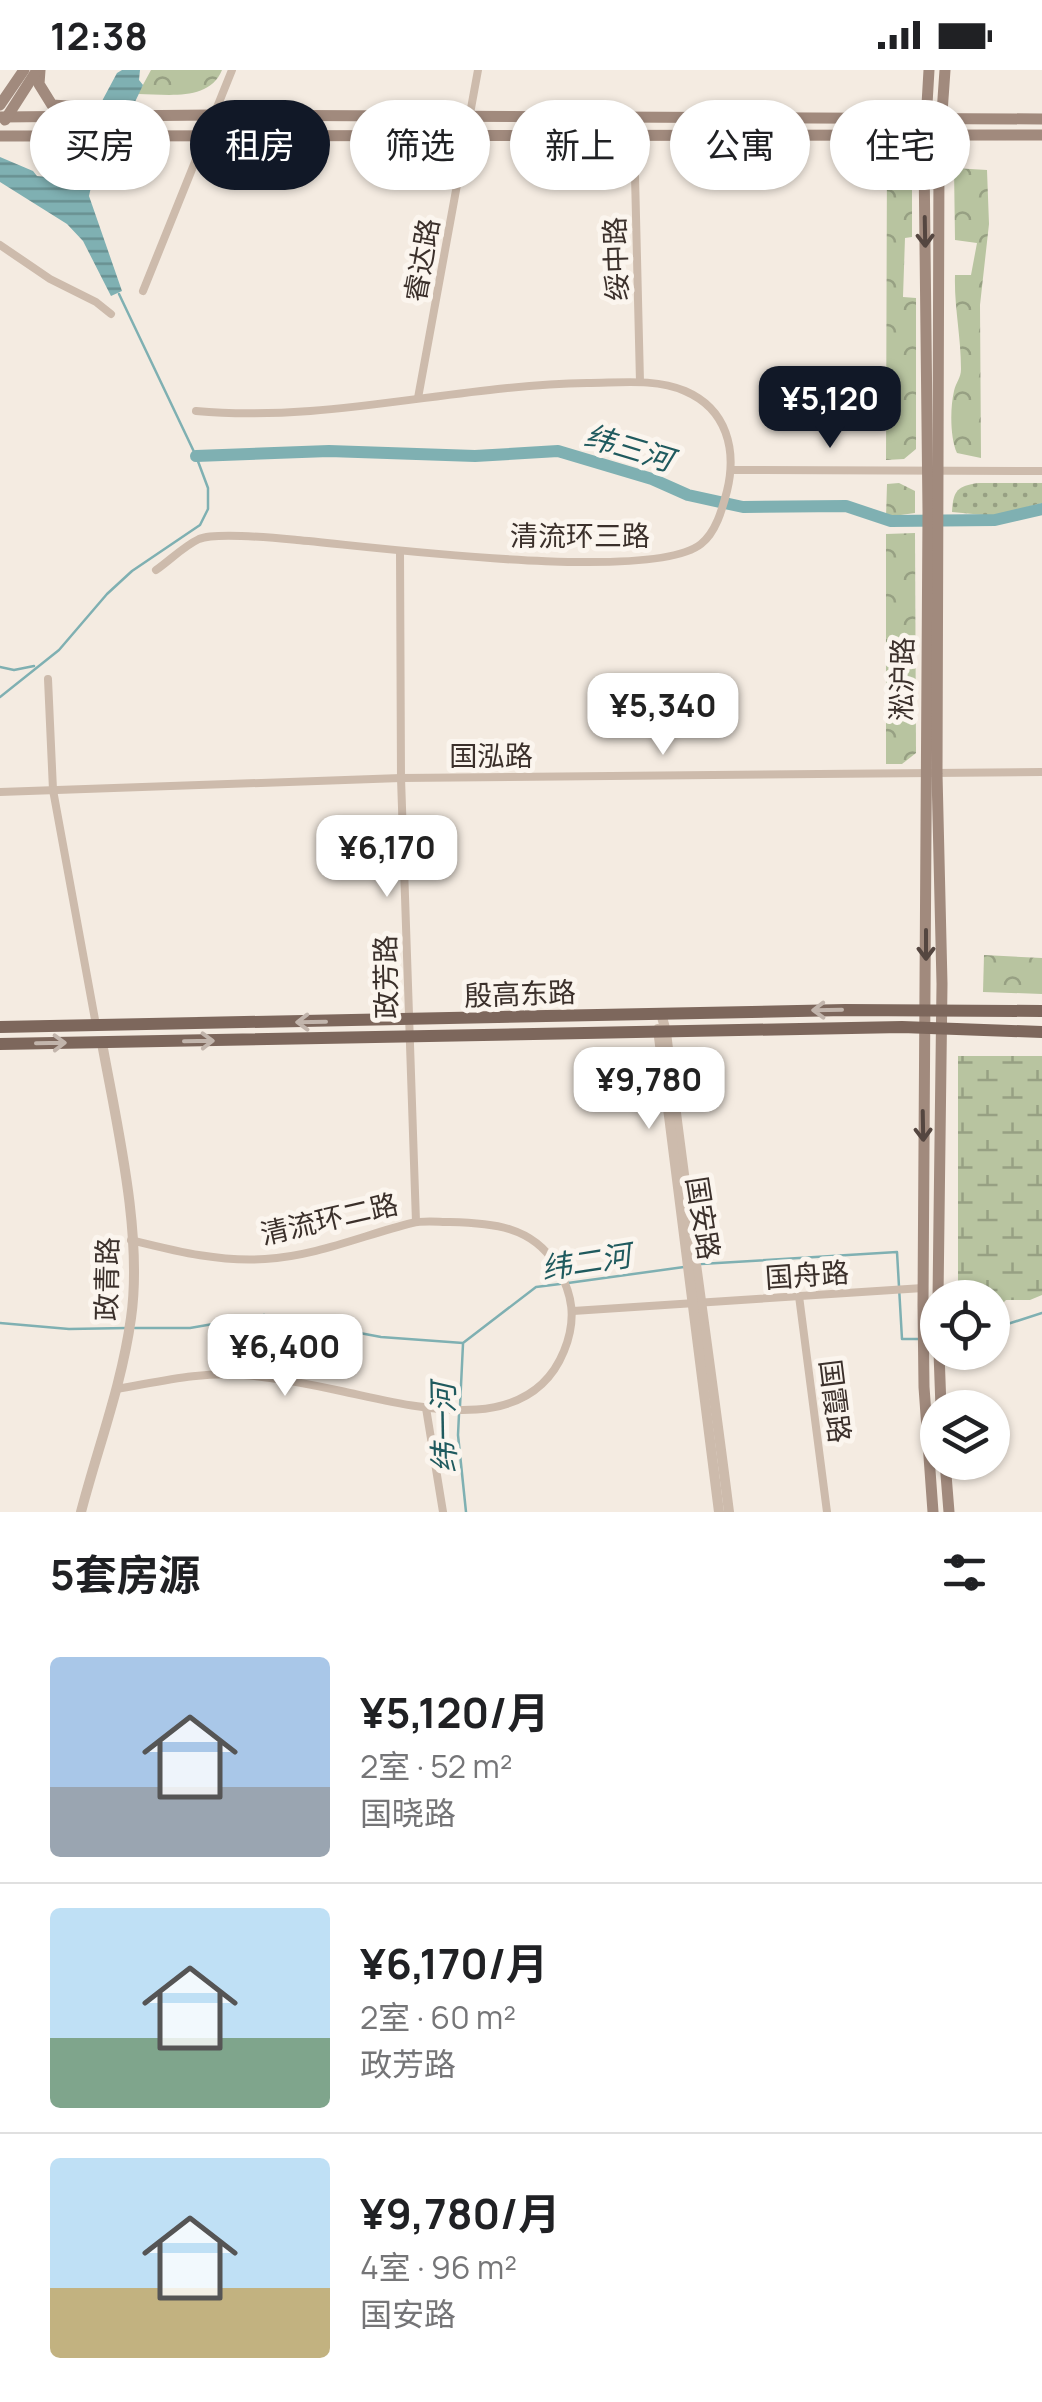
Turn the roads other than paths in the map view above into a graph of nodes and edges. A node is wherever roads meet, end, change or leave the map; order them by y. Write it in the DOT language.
graph roads {
  1 [pos="24,70"];
  2 [pos="38,70"];
  3 [pos="232,70"];
  4 [pos="478,70"];
  5 [pos="930,70"];
  6 [pos="945,70"];
  7 [pos="49,100"];
  8 [pos="220,100"];
  9 [pos="473,100"];
  10 [pos="928,100"];
  11 [pos="943,100"];
  12 [pos="0,105"];
  13 [pos="490,116"];
  14 [pos="30,118"];
  15 [pos="830,119"];
  16 [pos="1042,119"];
  17 [pos="970,120"];
  18 [pos="2,121"];
  19 [pos="650,134"];
  20 [pos="830,134"];
  21 [pos="190,135"];
  22 [pos="1042,135"];
  23 [pos="0,136"];
  24 [pos="970,136"];
  25 [pos="190,175"];
  26 [pos="456,190"];
  27 [pos="635,190"];
  28 [pos="926,190"];
  29 [pos="940,190"];
  30 [pos="0,245"];
  31 [pos="143,291"];
  32 [pos="110,314"];
  33 [pos="640,382"];
  34 [pos="418,398"];
  35 [pos="196,412"];
  36 [pos="732,470"];
  37 [pos="934,471"];
  38 [pos="1042,471"];
  39 [pos="400,552"];
  40 [pos="156,570"];
  41 [pos="48,679"];
  42 [pos="1042,772"];
  43 [pos="931,775"];
  44 [pos="401,778"];
  45 [pos="53,790"];
  46 [pos="0,792"];
  47 [pos="924,1010"];
  48 [pos="941,1010"];
  49 [pos="1042,1011"];
  50 [pos="661,1013"];
  51 [pos="408,1021"];
  52 [pos="96,1026"];
  53 [pos="0,1027"];
  54 [pos="940,1028"];
  55 [pos="924,1029"];
  56 [pos="662,1032"];
  57 [pos="1042,1032"];
  58 [pos="408,1037"];
  59 [pos="102,1042"];
  60 [pos="0,1044"];
  61 [pos="416,1222"];
  62 [pos="131,1240"];
  63 [pos="931,1280"];
  64 [pos="931,1280"];
  65 [pos="920,1290"];
  66 [pos="799,1296"];
  67 [pos="698,1304"];
  68 [pos="573,1310"];
  69 [pos="925,1370"];
  70 [pos="116,1389"];
  71 [pos="426,1408"];
  72 [pos="946,1480"];
  73 [pos="81,1512"];
  74 [pos="443,1512"];
  75 [pos="720,1512"];
  76 [pos="730,1512"];
  77 [pos="828,1512"];
  78 [pos="933,1512"];
  79 [pos="948,1512"];
  1 -- 12 [label="main road"];
  2 -- 7 [label="main road"];
  2 -- 18 [label="main road"];
  3 -- 8 [label="street"];
  4 -- 9 [label="street, 睿达路"];
  5 -- 10 [label="main road, 淞沪路"];
  6 -- 11 [label="main road, 淞沪路"];
  13 -- 15 [label="main road"];
  14 -- 18 [label="main road"];
  16 -- 17 [label="main road"];
  19 -- 20 [label="main road"];
  21 -- 23 [label="main road"];
  22 -- 24 [label="main road"];
  25 -- 31 [label="street"];
  26 -- 34 [label="street, 睿达路"];
  27 -- 33 [label="street, 绥中路"];
  28 -- 37 [label="main road, 淞沪路, one-way"];
  29 -- 37 [label="main road, 淞沪路"];
  30 -- 32 [label="street"];
  33 -- 34 [label="street, 清流环三路"];
  33 -- 36 [label="street, 清流环三路"];
  34 -- 35 [label="street, 清流环三路"];
  36 -- 37 [label="street"];
  36 -- 39 [label="street, 清流环三路"];
  37 -- 38 [label="street"];
  37 -- 43 [label="main road, 淞沪路"];
  39 -- 40 [label="street, 清流环三路"];
  39 -- 44 [label="street, 政芳路"];
  41 -- 45 [label="street"];
  42 -- 43 [label="street, 国泓路"];
  43 -- 44 [label="street, 国泓路"];
  43 -- 47 [label="main road, 淞沪路, one-way"];
  43 -- 48 [label="main road, 淞沪路"];
  44 -- 45 [label="street, 国泓路"];
  44 -- 51 [label="street, 政芳路"];
  45 -- 46 [label="street, 国泓路"];
  45 -- 52 [label="street"];
  47 -- 48 [label="main road, 殷高东路"];
  47 -- 50 [label="main road, 殷高东路, one-way"];
  47 -- 55 [label="main road, 淞沪路"];
  48 -- 49 [label="main road, 殷高东路"];
  48 -- 54 [label="main road, 淞沪路"];
  50 -- 51 [label="main road, 殷高东路"];
  50 -- 56 [label="street, 国安路"];
  51 -- 52 [label="main road, 殷高东路, one-way"];
  51 -- 58 [label="street, 政芳路"];
  52 -- 53 [label="main road, 殷高东路"];
  54 -- 55 [label="main road, 殷高东路"];
  54 -- 57 [label="main road, 殷高东路"];
  54 -- 64 [label="main road, 淞沪路"];
  55 -- 56 [label="main road, 殷高东路"];
  55 -- 63 [label="main road, 淞沪路, one-way"];
  56 -- 58 [label="main road, 殷高东路"];
  56 -- 67 [label="street, 国安路"];
  59 -- 58 [label="main road, 殷高东路, one-way"];
  58 -- 61 [label="street, 政芳路"];
  60 -- 59 [label="main road, 殷高东路, one-way"];
  59 -- 62 [label="street, 政青路"];
  61 -- 62 [label="street, 清流环二路"];
  61 -- 68 [label="street, 清流环二路"];
  62 -- 70 [label="street, 政青路"];
  65 -- 66 [label="street, 国舟路"];
  66 -- 67 [label="street, 国舟路"];
  66 -- 77 [label="street, 国霞路"];
  67 -- 68 [label="street, 国舟路"];
  67 -- 75 [label="street, 国安路"];
  67 -- 76 [label="street, 国安路"];
  68 -- 71 [label="street, 清流环二路"];
  69 -- 78 [label="main road, 淞沪路"];
  70 -- 71 [label="street, 清流环二路"];
  70 -- 73 [label="street, 政青路"];
  71 -- 74 [label="street"];
  72 -- 79 [label="main road"];
}
